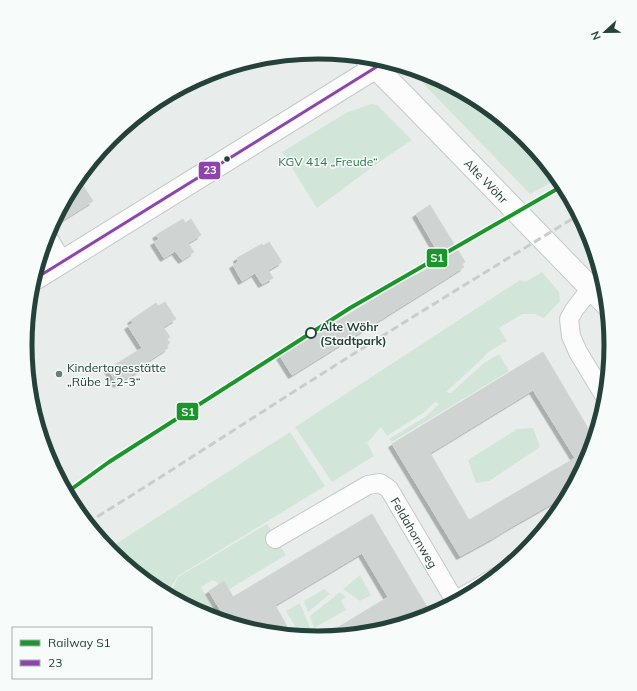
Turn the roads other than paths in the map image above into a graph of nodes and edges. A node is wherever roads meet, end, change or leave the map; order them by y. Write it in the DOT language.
graph roads {
  1 [pos="371,64"];
  2 [pos="378,66"];
  3 [pos="51,243"];
  4 [pos="62,261"];
  5 [pos="41,275"];
  6 [pos="591,288"];
  7 [pos="601,298"];
  8 [pos="601,391"];
  9 [pos="275,540"];
  10 [pos="454,598"];
  1 -- 4 [label="street"];
  2 -- 6 [label="street, Alte Wöhr"];
  3 -- 4 [label="street"];
  4 -- 5 [label="street"];
  6 -- 7 [label="street, Alte Wöhr"];
  6 -- 8 [label="street"];
  9 -- 10 [label="street, Feldahornweg"];
}
